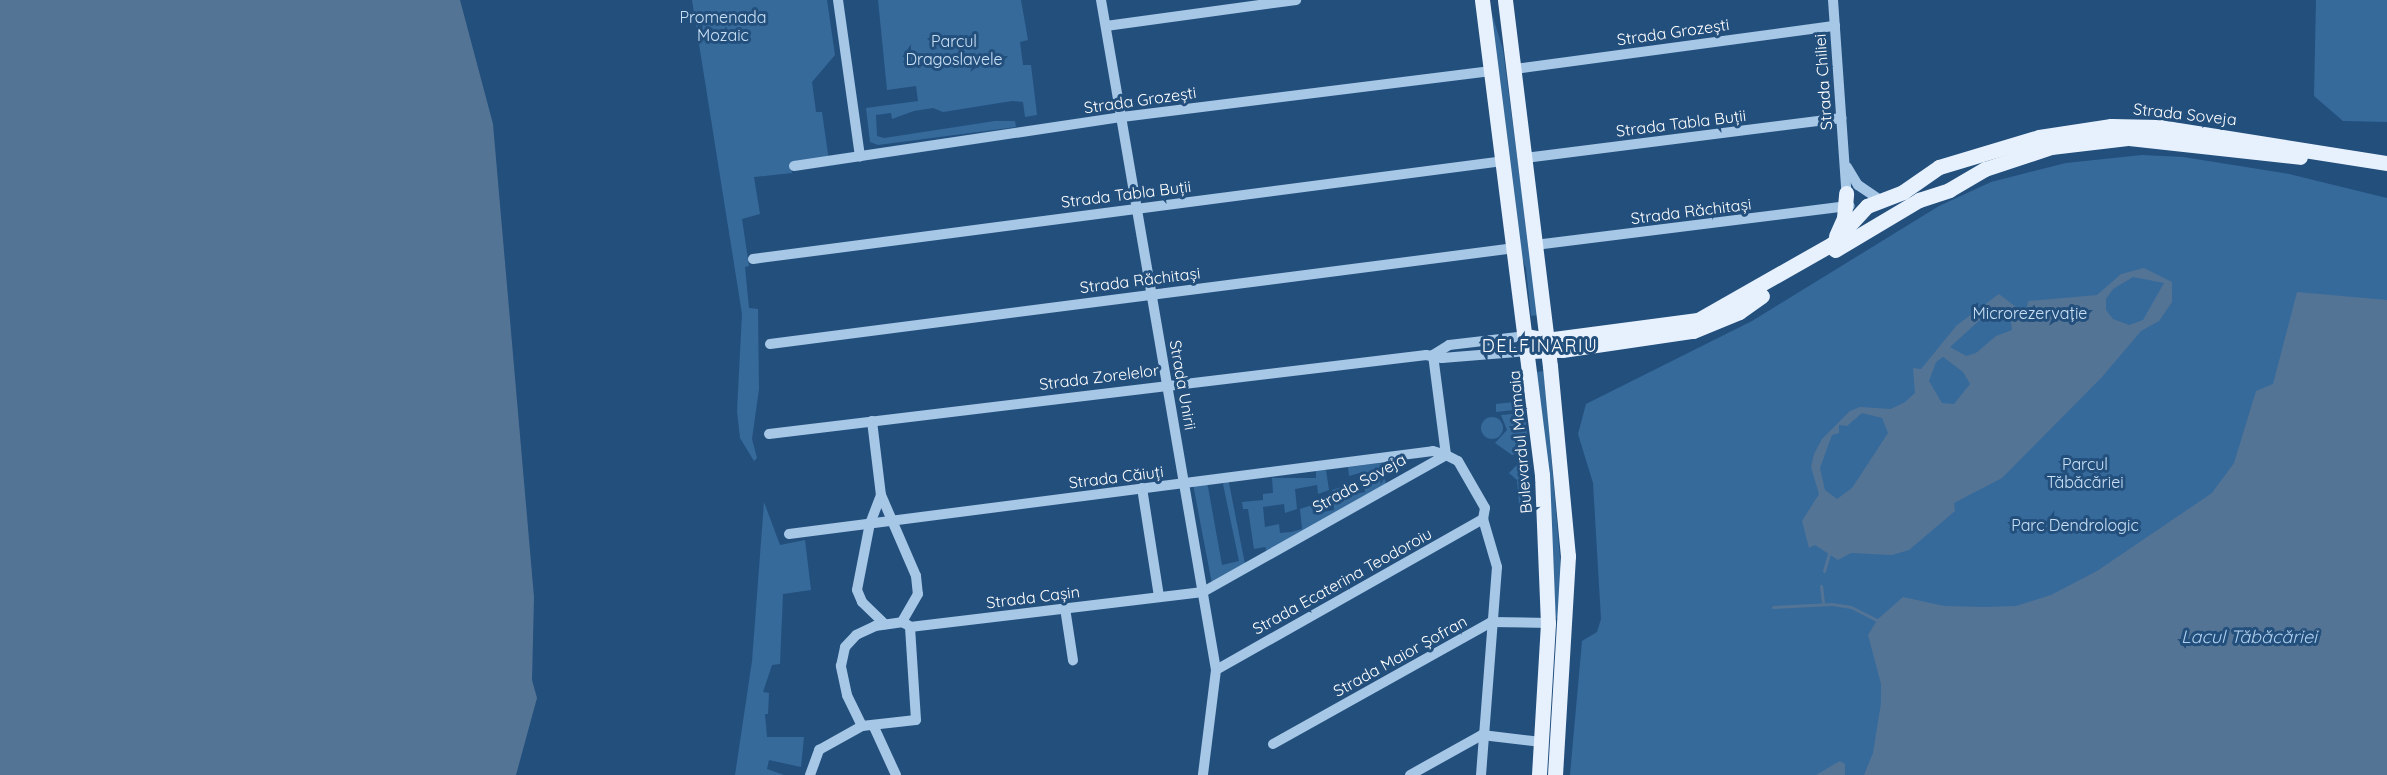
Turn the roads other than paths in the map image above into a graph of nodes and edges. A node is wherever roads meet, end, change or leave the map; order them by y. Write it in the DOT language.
graph roads {
  1 [pos="838,0"];
  2 [pos="1101,0"];
  3 [pos="1296,0"];
  4 [pos="1482,0"];
  5 [pos="1503,0"];
  6 [pos="1833,0"];
  7 [pos="1106,26"];
  8 [pos="1835,26"];
  9 [pos="1515,69"];
  10 [pos="1491,71"];
  11 [pos="1122,117"];
  12 [pos="1840,118"];
  13 [pos="861,156"];
  14 [pos="1525,158"];
  15 [pos="1503,161"];
  16 [pos="1844,161"];
  17 [pos="2387,163"];
  18 [pos="794,166"];
  19 [pos="1947,166"];
  20 [pos="2387,170"];
  21 [pos="1953,186"];
  22 [pos="1880,200"];
  23 [pos="1137,207"];
  24 [pos="1853,207"];
  25 [pos="1873,228"];
  26 [pos="1535,245"];
  27 [pos="1515,248"];
  28 [pos="753,259"];
  29 [pos="1152,294"];
  30 [pos="1528,343"];
  31 [pos="770,344"];
  32 [pos="1547,346"];
  33 [pos="1433,355"];
  34 [pos="1168,384"];
  35 [pos="872,421"];
  36 [pos="769,434"];
  37 [pos="1446,455"];
  38 [pos="1185,483"];
  39 [pos="1142,488"];
  40 [pos="881,495"];
  41 [pos="1483,519"];
  42 [pos="890,520"];
  43 [pos="870,523"];
  44 [pos="789,534"];
  45 [pos="1203,592"];
  46 [pos="1159,597"];
  47 [pos="1065,608"];
  48 [pos="1491,622"];
  49 [pos="1548,623"];
  50 [pos="885,624"];
  51 [pos="906,625"];
  52 [pos="1073,660"];
  53 [pos="1216,670"];
  54 [pos="862,726"];
  55 [pos="874,727"];
  56 [pos="1482,735"];
  57 [pos="1542,742"];
  58 [pos="1273,744"];
  59 [pos="810,775"];
  60 [pos="896,775"];
  61 [pos="1203,775"];
  62 [pos="1410,775"];
  63 [pos="1481,775"];
  64 [pos="1539,775"];
  65 [pos="1555,775"];
  1 -- 13 [label="street"];
  2 -- 7 [label="street, Strada Unirii"];
  3 -- 7 [label="street"];
  4 -- 10 [label="main road, Bulevardul Mamaia"];
  5 -- 9 [label="main road"];
  6 -- 8 [label="street, Strada Chiliei"];
  7 -- 11 [label="street, Strada Unirii"];
  8 -- 9 [label="street, Strada Grozești"];
  8 -- 12 [label="street, Strada Chiliei"];
  9 -- 14 [label="main road"];
  10 -- 11 [label="street, Strada Grozești"];
  10 -- 15 [label="main road, Bulevardul Mamaia"];
  11 -- 13 [label="street, Strada Grozești"];
  11 -- 23 [label="street, Strada Unirii"];
  12 -- 14 [label="street, Strada Tabla Buții"];
  12 -- 16 [label="street, Strada Chiliei"];
  13 -- 18 [label="street, Strada Grozești"];
  14 -- 26 [label="main road"];
  15 -- 23 [label="street, Strada Tabla Buții"];
  15 -- 27 [label="main road, Bulevardul Mamaia"];
  16 -- 22 [label="street, Strada Chiliei"];
  16 -- 24 [label="street, Strada Chiliei"];
  17 -- 19 [label="main road, Strada Soveja"];
  19 -- 21 [label="main road"];
  19 -- 22 [label="main road, Strada Soveja"];
  20 -- 21 [label="main road, Strada Soveja"];
  21 -- 25 [label="main road, Strada Soveja"];
  22 -- 24 [label="main road, Strada Soveja"];
  23 -- 28 [label="street, Strada Tabla Buții"];
  23 -- 29 [label="street, Strada Unirii"];
  24 -- 25 [label="main road"];
  24 -- 26 [label="street, Strada Răchitași"];
  24 -- 32 [label="main road"];
  25 -- 32 [label="main road"];
  26 -- 32 [label="main road"];
  27 -- 29 [label="street, Strada Răchitași"];
  27 -- 30 [label="main road, Bulevardul Mamaia"];
  29 -- 31 [label="street, Strada Răchitași"];
  29 -- 34 [label="street, Strada Unirii"];
  30 -- 32 [label="main road"];
  30 -- 33 [label="street, Strada Zorelelor"];
  30 -- 49 [label="main road, Bulevardul Mamaia"];
  32 -- 65 [label="main road"];
  33 -- 34 [label="street, Strada Zorelelor"];
  33 -- 37 [label="street"];
  34 -- 35 [label="street, Strada Zorelelor"];
  34 -- 38 [label="street, Strada Unirii"];
  35 -- 36 [label="street, Strada Zorelelor"];
  35 -- 40 [label="street"];
  37 -- 38 [label="street, Strada Căiuți"];
  37 -- 41 [label="street"];
  37 -- 45 [label="street, Strada Soveja"];
  38 -- 39 [label="street, Strada Căiuți"];
  38 -- 45 [label="street, Strada Unirii"];
  39 -- 42 [label="street, Strada Căiuți"];
  39 -- 46 [label="street"];
  40 -- 42 [label="street"];
  40 -- 43 [label="street"];
  41 -- 48 [label="street"];
  41 -- 53 [label="street, Strada Ecaterina Teodoroiu"];
  42 -- 43 [label="street, Strada Căiuți"];
  42 -- 51 [label="street"];
  43 -- 44 [label="street, Strada Căiuți"];
  43 -- 50 [label="street"];
  45 -- 46 [label="street, Strada Cașin"];
  45 -- 53 [label="street, Strada Unirii"];
  46 -- 47 [label="street, Strada Cașin"];
  47 -- 51 [label="street, Strada Cașin"];
  47 -- 52 [label="street"];
  48 -- 49 [label="street, Strada Maior Șofran"];
  48 -- 56 [label="street"];
  48 -- 58 [label="street, Strada Maior Șofran"];
  49 -- 57 [label="main road, Bulevardul Mamaia"];
  50 -- 51 [label="street, Strada Cașin"];
  50 -- 54 [label="street, Strada Cașin"];
  51 -- 55 [label="street"];
  53 -- 61 [label="street, Strada Unirii"];
  54 -- 55 [label="street"];
  54 -- 59 [label="street"];
  55 -- 60 [label="street"];
  56 -- 57 [label="street"];
  56 -- 62 [label="street"];
  56 -- 63 [label="street"];
  57 -- 64 [label="main road, Bulevardul Mamaia"];
}
